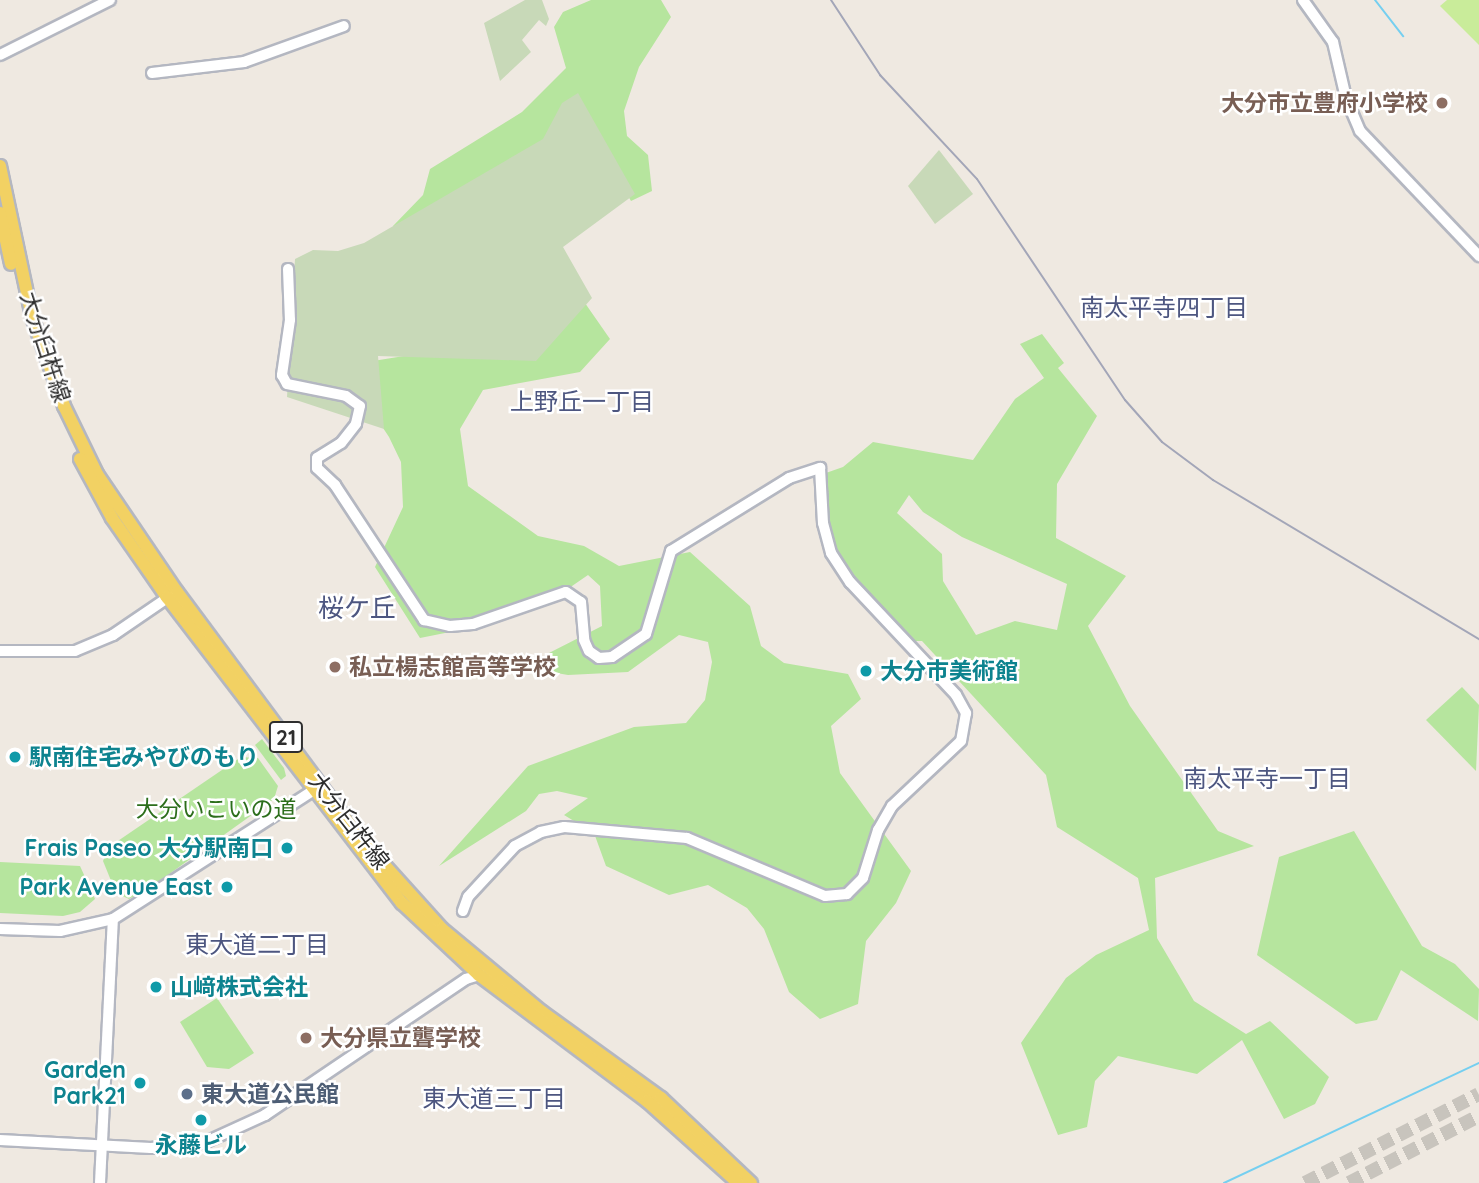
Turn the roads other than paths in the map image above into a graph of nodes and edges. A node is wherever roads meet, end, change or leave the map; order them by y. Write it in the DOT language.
graph roads {
  1 [pos="110,0"];
  2 [pos="1303,0"];
  3 [pos="344,26"];
  4 [pos="0,55"];
  5 [pos="152,73"];
  6 [pos="0,166"];
  7 [pos="0,213"];
  8 [pos="1479,256"];
  9 [pos="288,270"];
  10 [pos="172,594"];
  11 [pos="0,651"];
  12 [pos="317,788"];
  13 [pos="463,911"];
  14 [pos="113,919"];
  15 [pos="0,929"];
  16 [pos="479,975"];
  17 [pos="0,1140"];
  18 [pos="102,1145"];
  19 [pos="100,1183"];
  20 [pos="738,1183"];
  21 [pos="751,1183"];
  1 -- 4 [label="street"];
  2 -- 8 [label="street"];
  3 -- 5 [label="street"];
  6 -- 10 [label="main road, 大分臼杵線 / 21"];
  7 -- 10 [label="main road, 大分臼杵線 / 21"];
  9 -- 13 [label="street"];
  10 -- 11 [label="street"];
  10 -- 12 [label="main road, 大分臼杵線 / 21"];
  12 -- 14 [label="street"];
  12 -- 16 [label="main road, 大分臼杵線 / 21"];
  12 -- 21 [label="main road, 大分臼杵線 / 21"];
  14 -- 15 [label="street"];
  14 -- 18 [label="street"];
  16 -- 18 [label="street"];
  16 -- 20 [label="main road, 大分臼杵線 / 21"];
  17 -- 18 [label="street"];
  18 -- 19 [label="street"];
}
